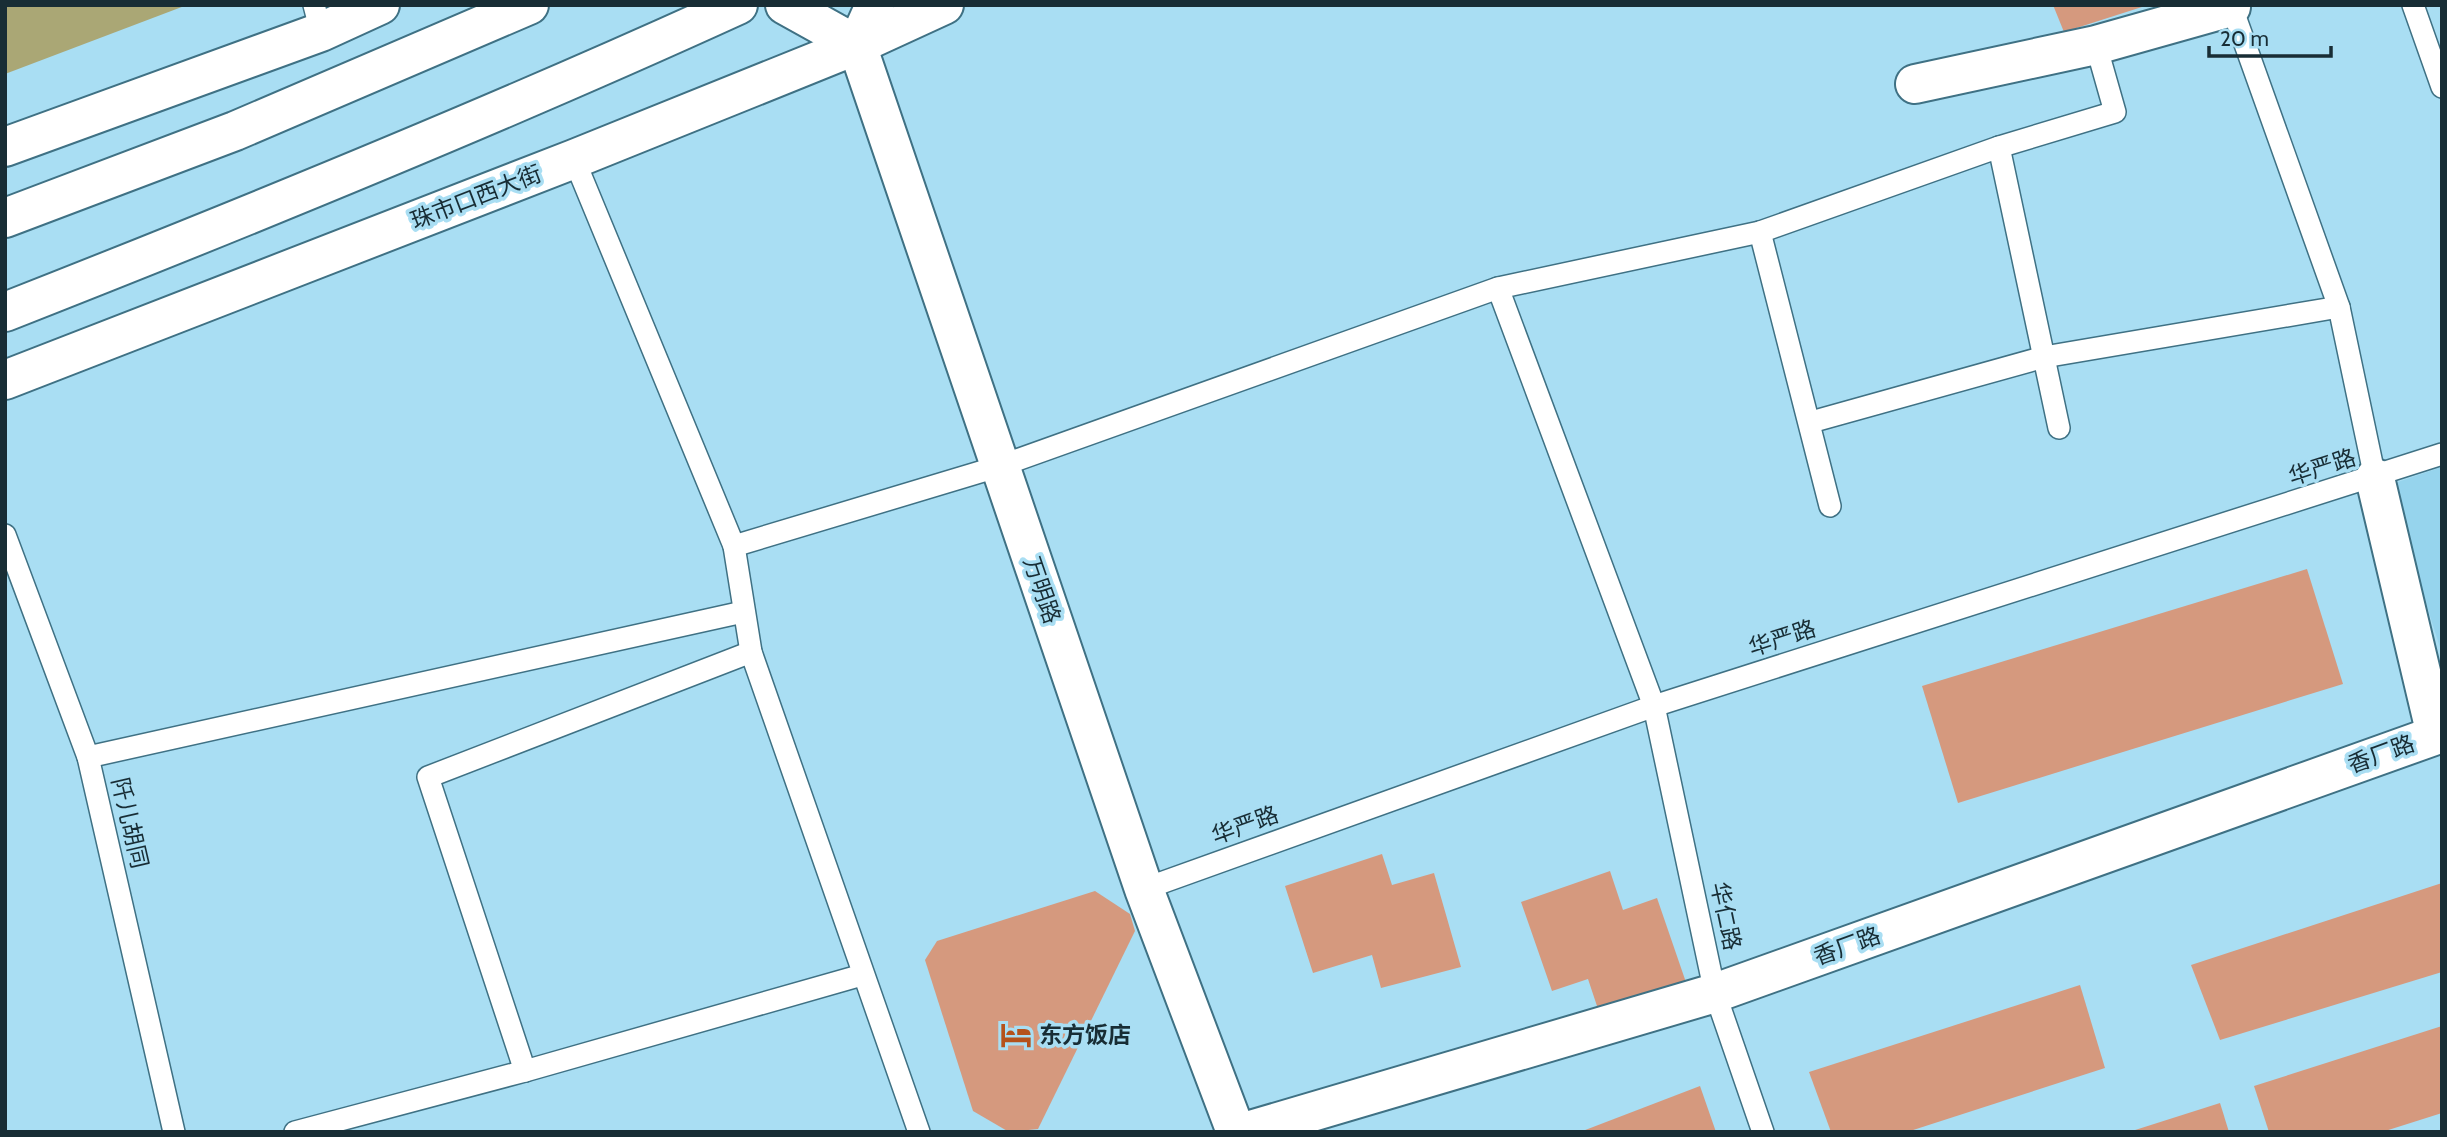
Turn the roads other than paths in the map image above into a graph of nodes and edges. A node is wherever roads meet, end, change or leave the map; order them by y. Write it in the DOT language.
graph roads {
  1 [pos="380,5"];
  2 [pos="529,5"];
  3 [pos="738,5"];
  4 [pos="785,5"];
  5 [pos="875,5"];
  6 [pos="944,5"];
  7 [pos="2413,5"];
  8 [pos="2231,6"];
  9 [pos="318,18"];
  10 [pos="857,45"];
  11 [pos="2096,45"];
  12 [pos="1915,83"];
  13 [pos="2442,87"];
  14 [pos="5,147"];
  15 [pos="1999,147"];
  16 [pos="573,159"];
  17 [pos="5,218"];
  18 [pos="1760,232"];
  19 [pos="1498,288"];
  20 [pos="2339,307"];
  21 [pos="5,312"];
  22 [pos="2044,357"];
  23 [pos="5,380"];
  24 [pos="1811,422"];
  25 [pos="2059,428"];
  26 [pos="2442,454"];
  27 [pos="1000,466"];
  28 [pos="2375,478"];
  29 [pos="1830,506"];
  30 [pos="5,535"];
  31 [pos="734,545"];
  32 [pos="743,612"];
  33 [pos="751,652"];
  34 [pos="1654,706"];
  35 [pos="2439,734"];
  36 [pos="88,757"];
  37 [pos="1144,889"];
  38 [pos="862,975"];
  39 [pos="1716,993"];
  40 [pos="525,1071"];
  41 [pos="174,1132"];
  42 [pos="295,1132"];
  43 [pos="919,1132"];
  44 [pos="1236,1132"];
  45 [pos="1244,1132"];
  46 [pos="1763,1132"];
  1 -- 9 [label="street"];
  2 -- 17 [label="street"];
  3 -- 21 [label="street"];
  4 -- 10 [label="street"];
  5 -- 10 [label="street"];
  6 -- 10 [label="street, 珠市口西大街"];
  7 -- 13 [label="lane"];
  8 -- 11 [label="street"];
  8 -- 20 [label="lane"];
  9 -- 14 [label="street"];
  10 -- 16 [label="street, 珠市口西大街"];
  10 -- 27 [label="street, 万明路"];
  11 -- 12 [label="street"];
  11 -- 15 [label="lane"];
  15 -- 18 [label="lane"];
  15 -- 22 [label="lane"];
  16 -- 23 [label="street, 珠市口西大街"];
  16 -- 31 [label="lane"];
  18 -- 19 [label="lane"];
  18 -- 24 [label="lane"];
  19 -- 27 [label="lane"];
  19 -- 34 [label="lane, 华仁路"];
  20 -- 22 [label="lane"];
  20 -- 28 [label="lane"];
  22 -- 24 [label="lane"];
  22 -- 25 [label="lane"];
  24 -- 29 [label="lane"];
  26 -- 28 [label="lane, 华严路"];
  27 -- 31 [label="lane"];
  27 -- 37 [label="street, 万明路"];
  28 -- 34 [label="lane, 华严路"];
  28 -- 35 [label="street"];
  30 -- 36 [label="lane, 阡儿胡同"];
  31 -- 32 [label="lane"];
  32 -- 33 [label="lane"];
  32 -- 36 [label="lane"];
  33 -- 38 [label="lane"];
  33 -- 40 [label="lane"];
  34 -- 37 [label="lane, 华严路"];
  34 -- 39 [label="lane, 华仁路"];
  35 -- 39 [label="street, 香厂路"];
  36 -- 41 [label="lane, 阡儿胡同"];
  37 -- 44 [label="street, 万明路"];
  38 -- 40 [label="lane"];
  38 -- 43 [label="lane"];
  39 -- 45 [label="street, 香厂路"];
  39 -- 46 [label="lane, 华仁路"];
  40 -- 42 [label="lane"];
}
